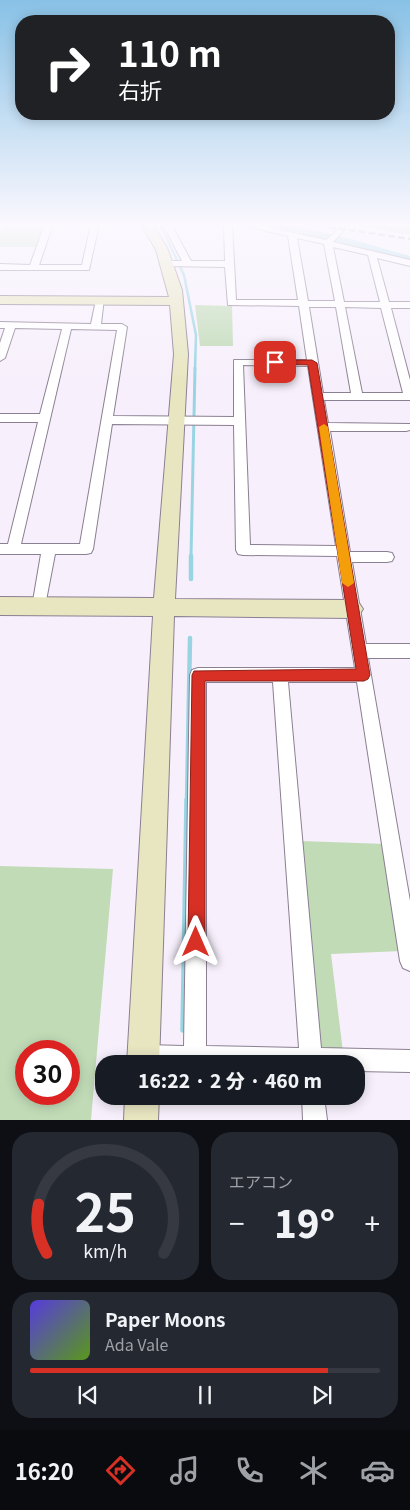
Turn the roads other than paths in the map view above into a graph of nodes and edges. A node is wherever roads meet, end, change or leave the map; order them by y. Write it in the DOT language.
graph roads {
  1 [pos="178,276"];
  2 [pos="230,276"];
  3 [pos="298,276"];
  4 [pos="337,276"];
  5 [pos="378,276"];
  6 [pos="0,300"];
  7 [pos="101,300"];
  8 [pos="176,301"];
  9 [pos="302,304"];
  10 [pos="340,304"];
  11 [pos="385,305"];
  12 [pos="410,305"];
  13 [pos="6,325"];
  14 [pos="67,326"];
  15 [pos="95,327"];
  16 [pos="0,358"];
  17 [pos="312,363"];
  18 [pos="319,396"];
  19 [pos="357,396"];
  20 [pos="409,397"];
  21 [pos="0,418"];
  22 [pos="45,418"];
  23 [pos="107,420"];
  24 [pos="189,420"];
  25 [pos="240,421"];
  26 [pos="324,427"];
  27 [pos="406,427"];
  28 [pos="0,549"];
  29 [pos="14,549"];
  30 [pos="49,549"];
  31 [pos="343,554"];
  32 [pos="387,557"];
  33 [pos="0,606"];
  34 [pos="39,607"];
  35 [pos="163,608"];
  36 [pos="352,609"];
  37 [pos="359,651"];
  38 [pos="410,651"];
  39 [pos="280,675"];
  40 [pos="364,675"];
  41 [pos="410,961"];
  42 [pos="144,1055"];
  43 [pos="196,1055"];
  44 [pos="311,1055"];
  45 [pos="365,1060"];
  46 [pos="410,1060"];
  47 [pos="142,1105"];
  48 [pos="314,1105"];
  49 [pos="141,1120"];
  50 [pos="315,1120"];
  1 -- 8 [label="street"];
  2 -- 9 [label="street"];
  3 -- 9 [label="street"];
  4 -- 10 [label="street"];
  5 -- 11 [label="street"];
  6 -- 7 [label="street"];
  7 -- 8 [label="street"];
  7 -- 15 [label="street"];
  8 -- 24 [label="street"];
  9 -- 10 [label="street"];
  9 -- 17 [label="street"];
  10 -- 11 [label="street"];
  10 -- 19 [label="street"];
  11 -- 12 [label="street"];
  11 -- 20 [label="street"];
  13 -- 14 [label="street"];
  13 -- 16 [label="street"];
  14 -- 15 [label="street"];
  14 -- 22 [label="street"];
  15 -- 23 [label="street"];
  17 -- 18 [label="street"];
  17 -- 25 [label="street"];
  18 -- 19 [label="street"];
  18 -- 26 [label="street"];
  19 -- 20 [label="street"];
  21 -- 22 [label="street"];
  22 -- 29 [label="street"];
  23 -- 24 [label="street"];
  23 -- 30 [label="street"];
  24 -- 25 [label="street"];
  24 -- 35 [label="street"];
  25 -- 31 [label="street"];
  26 -- 27 [label="street"];
  26 -- 31 [label="street"];
  28 -- 29 [label="street"];
  29 -- 30 [label="street"];
  30 -- 34 [label="street"];
  31 -- 32 [label="street"];
  31 -- 36 [label="street"];
  33 -- 34 [label="street"];
  34 -- 35 [label="street"];
  35 -- 36 [label="street"];
  35 -- 42 [label="street"];
  36 -- 37 [label="street"];
  37 -- 38 [label="street"];
  37 -- 40 [label="street"];
  39 -- 40 [label="street"];
  39 -- 43 [label="street"];
  39 -- 44 [label="street"];
  40 -- 41 [label="street"];
  45 -- 46 [label="street"];
  47 -- 49 [label="street"];
  48 -- 50 [label="street"];
}
